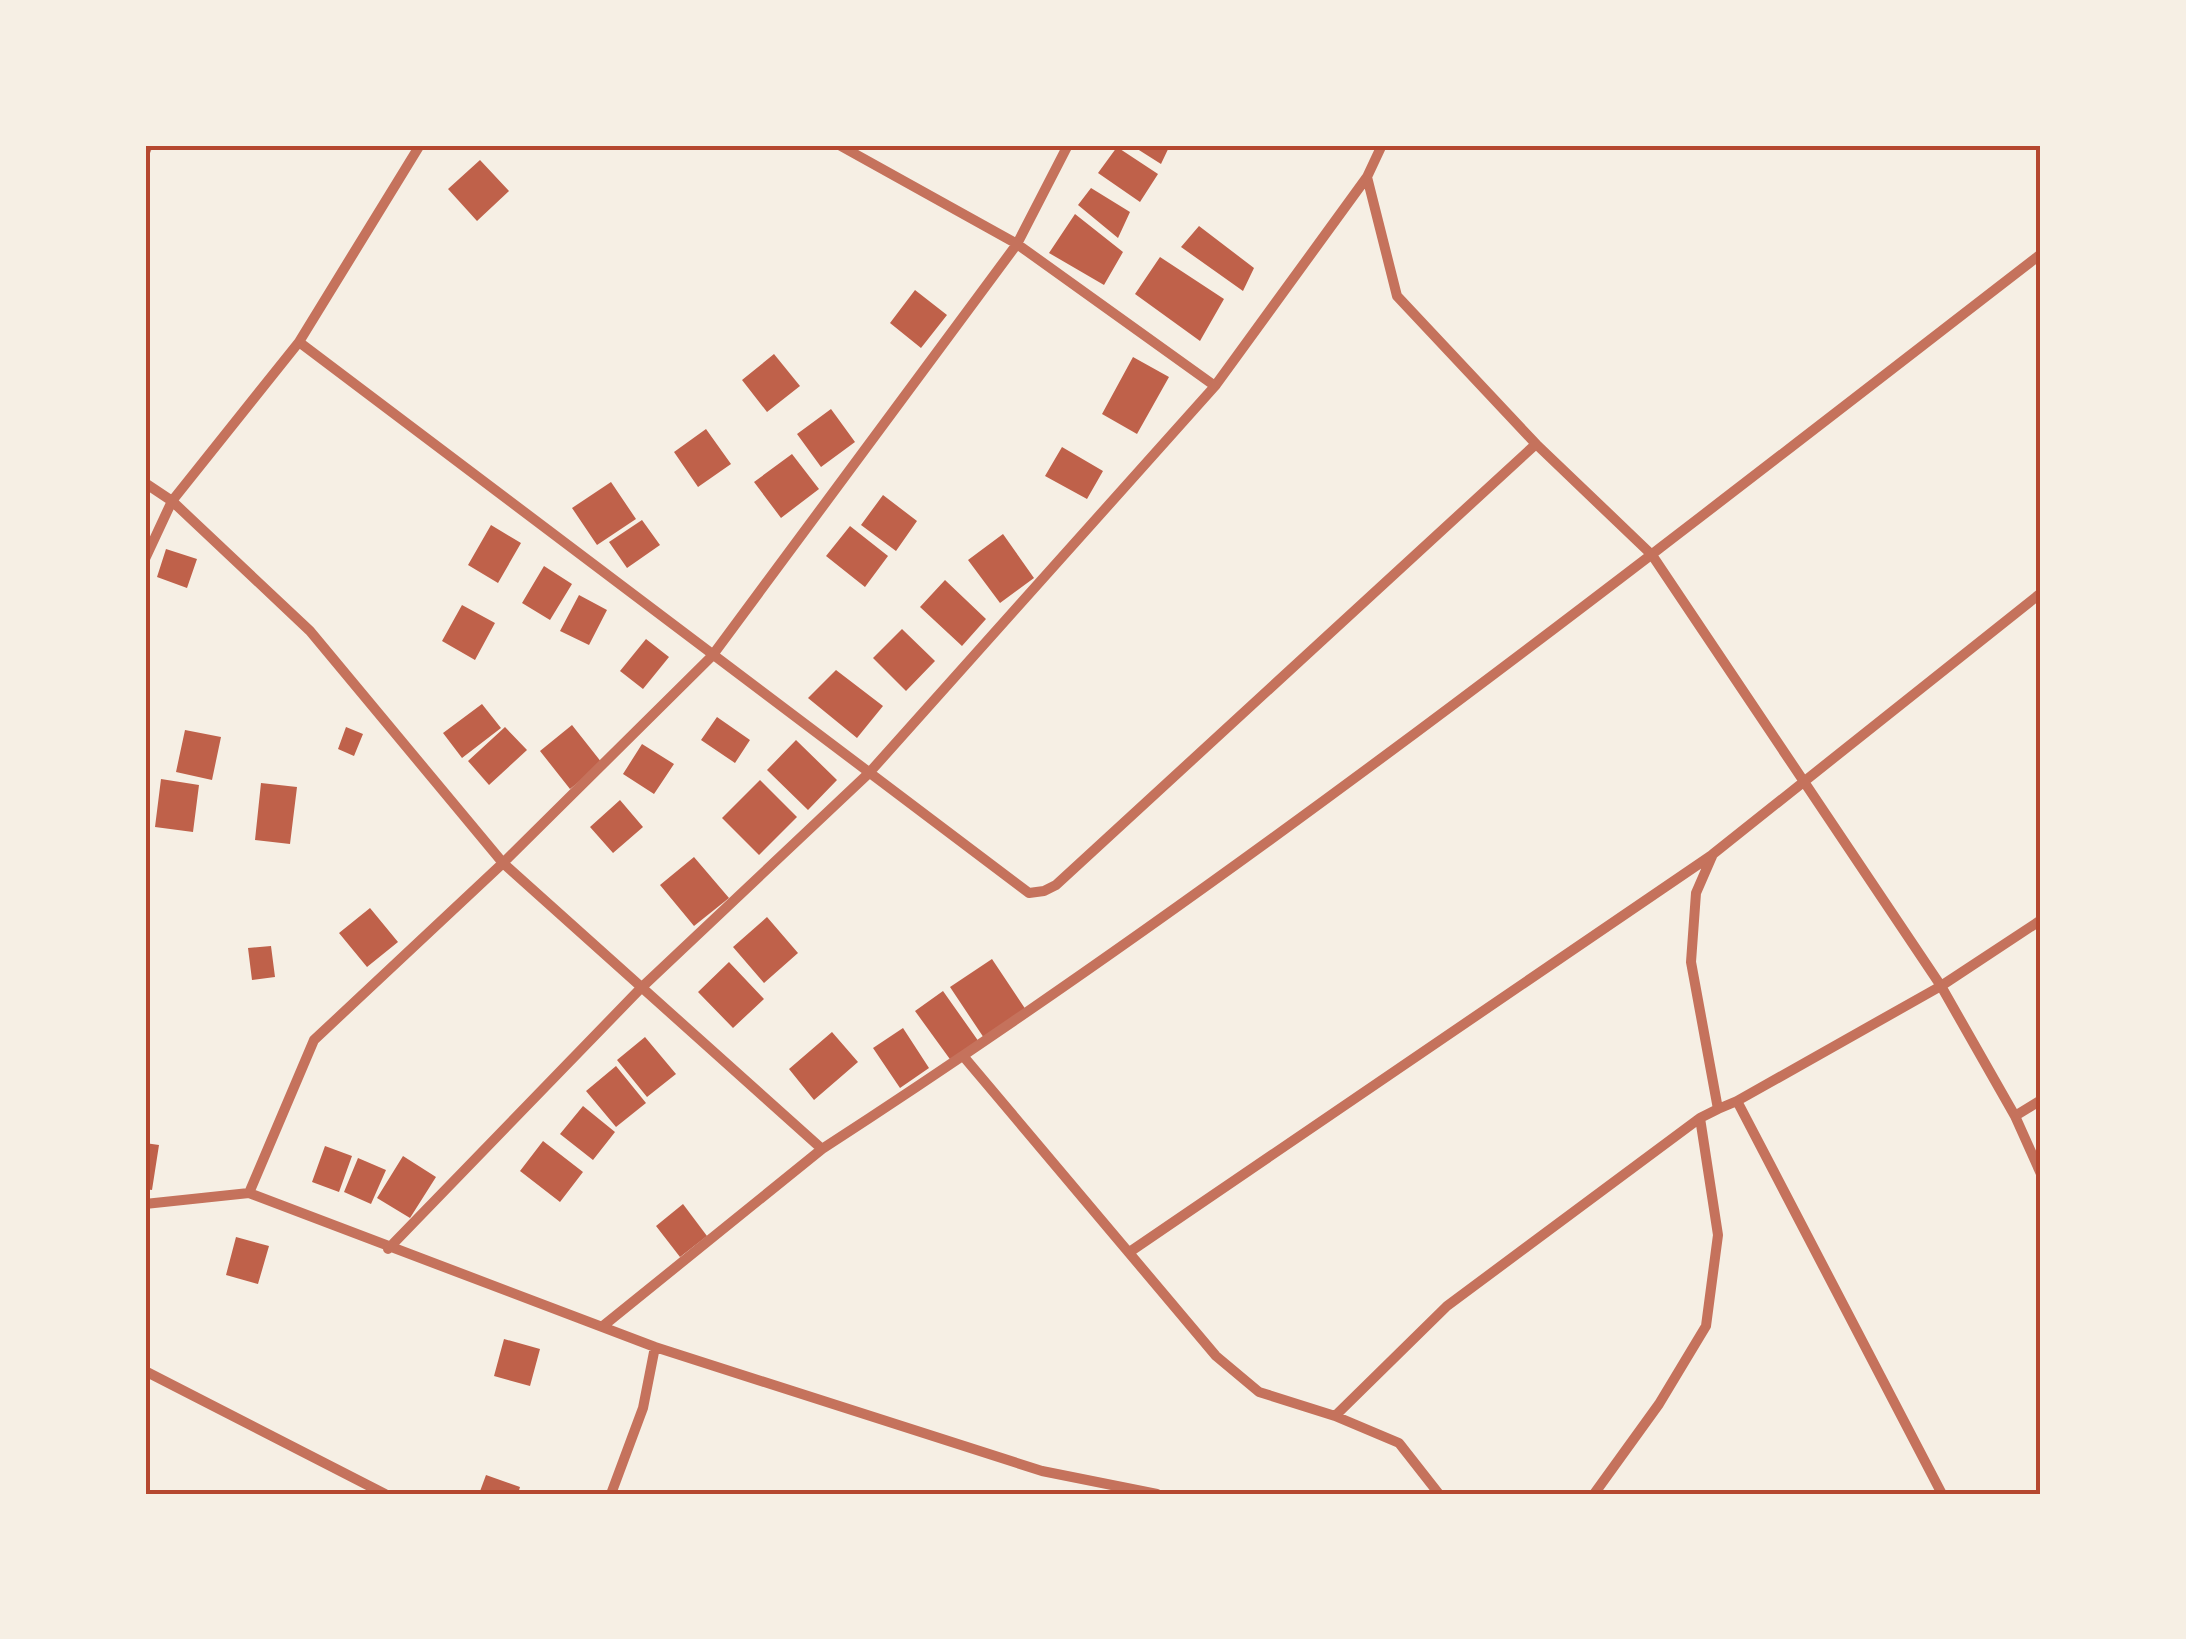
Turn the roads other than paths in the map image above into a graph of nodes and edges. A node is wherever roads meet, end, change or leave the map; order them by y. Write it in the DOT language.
graph roads {
  1 [pos="148,145"];
  2 [pos="420,145"];
  3 [pos="838,145"];
  4 [pos="1068,145"];
  5 [pos="1382,145"];
  6 [pos="145,152"];
  7 [pos="1367,177"];
  8 [pos="1017,244"];
  9 [pos="2041,254"];
  10 [pos="299,342"];
  11 [pos="1215,386"];
  12 [pos="1536,444"];
  13 [pos="145,483"];
  14 [pos="172,501"];
  15 [pos="1652,555"];
  16 [pos="145,558"];
  17 [pos="2041,593"];
  18 [pos="712,656"];
  19 [pos="869,773"];
  20 [pos="1803,780"];
  21 [pos="1713,854"];
  22 [pos="503,863"];
  23 [pos="2041,920"];
  24 [pos="1941,986"];
  25 [pos="640,989"];
  26 [pos="964,1057"];
  27 [pos="1737,1100"];
  28 [pos="2041,1100"];
  29 [pos="1718,1109"];
  30 [pos="2014,1116"];
  31 [pos="1700,1118"];
  32 [pos="822,1150"];
  33 [pos="2041,1174"];
  34 [pos="249,1193"];
  35 [pos="145,1204"];
  36 [pos="388,1249"];
  37 [pos="1131,1252"];
  38 [pos="603,1326"];
  39 [pos="655,1347"];
  40 [pos="145,1372"];
  41 [pos="1334,1416"];
  42 [pos="385,1494"];
  43 [pos="611,1494"];
  44 [pos="1157,1494"];
  45 [pos="1439,1494"];
  46 [pos="1594,1494"];
  47 [pos="1942,1494"];
  1 -- 6 [label="street"];
  2 -- 10 [label="street"];
  3 -- 8 [label="street"];
  4 -- 8 [label="street"];
  5 -- 7 [label="street"];
  7 -- 11 [label="street"];
  7 -- 12 [label="street"];
  8 -- 11 [label="street"];
  8 -- 18 [label="street"];
  9 -- 15 [label="street"];
  10 -- 14 [label="street"];
  10 -- 18 [label="street"];
  11 -- 19 [label="street"];
  12 -- 15 [label="street"];
  12 -- 19 [label="street"];
  13 -- 14 [label="street"];
  14 -- 16 [label="street"];
  14 -- 22 [label="street"];
  15 -- 20 [label="street"];
  15 -- 26 [label="street"];
  17 -- 20 [label="street"];
  18 -- 19 [label="street"];
  18 -- 22 [label="street"];
  19 -- 25 [label="street"];
  20 -- 21 [label="street"];
  20 -- 24 [label="street"];
  21 -- 29 [label="street"];
  21 -- 37 [label="street"];
  22 -- 25 [label="street"];
  22 -- 34 [label="street"];
  23 -- 24 [label="street"];
  24 -- 27 [label="street"];
  24 -- 30 [label="street"];
  25 -- 32 [label="street"];
  25 -- 36 [label="street"];
  26 -- 32 [label="street"];
  26 -- 37 [label="street"];
  27 -- 29 [label="street"];
  27 -- 47 [label="street"];
  28 -- 30 [label="street"];
  29 -- 31 [label="street"];
  30 -- 33 [label="street"];
  31 -- 41 [label="street"];
  31 -- 46 [label="street"];
  32 -- 38 [label="street"];
  34 -- 35 [label="street"];
  34 -- 36 [label="street"];
  36 -- 38 [label="street"];
  37 -- 41 [label="street"];
  38 -- 39 [label="street"];
  39 -- 43 [label="street"];
  39 -- 44 [label="street"];
  40 -- 42 [label="street"];
  41 -- 45 [label="street"];
}
